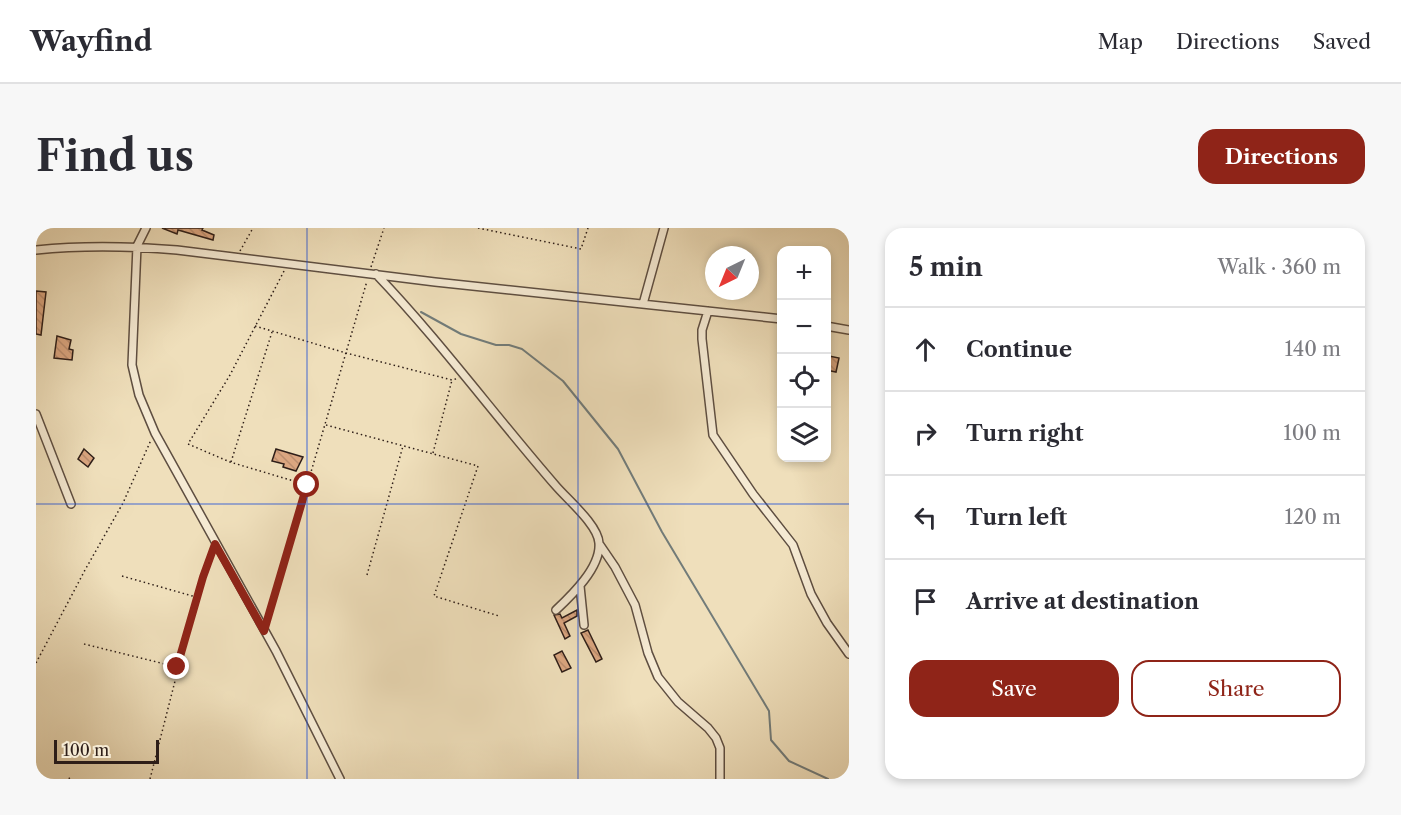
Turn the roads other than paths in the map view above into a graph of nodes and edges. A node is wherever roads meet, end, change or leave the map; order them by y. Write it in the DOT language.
graph roads {
  1 [pos="144,228"];
  2 [pos="664,228"];
  3 [pos="137,246"];
  4 [pos="36,250"];
  5 [pos="372,274"];
  6 [pos="644,304"];
  7 [pos="708,311"];
  8 [pos="777,318"];
  9 [pos="831,327"];
  10 [pos="849,330"];
  11 [pos="36,414"];
  12 [pos="39,430"];
  13 [pos="71,504"];
  14 [pos="600,545"];
  15 [pos="580,586"];
  16 [pos="556,610"];
  17 [pos="584,625"];
  18 [pos="849,654"];
  19 [pos="340,779"];
  20 [pos="720,779"];
  1 -- 3 [label="street"];
  2 -- 6 [label="street"];
  3 -- 4 [label="street"];
  3 -- 5 [label="street"];
  3 -- 19 [label="street"];
  5 -- 6 [label="street"];
  5 -- 14 [label="street"];
  6 -- 7 [label="street"];
  7 -- 8 [label="street"];
  7 -- 18 [label="street"];
  9 -- 10 [label="street"];
  11 -- 12 [label="street"];
  12 -- 13 [label="street"];
  14 -- 15 [label="street"];
  14 -- 20 [label="street"];
  15 -- 16 [label="street"];
  15 -- 17 [label="street"];
}
